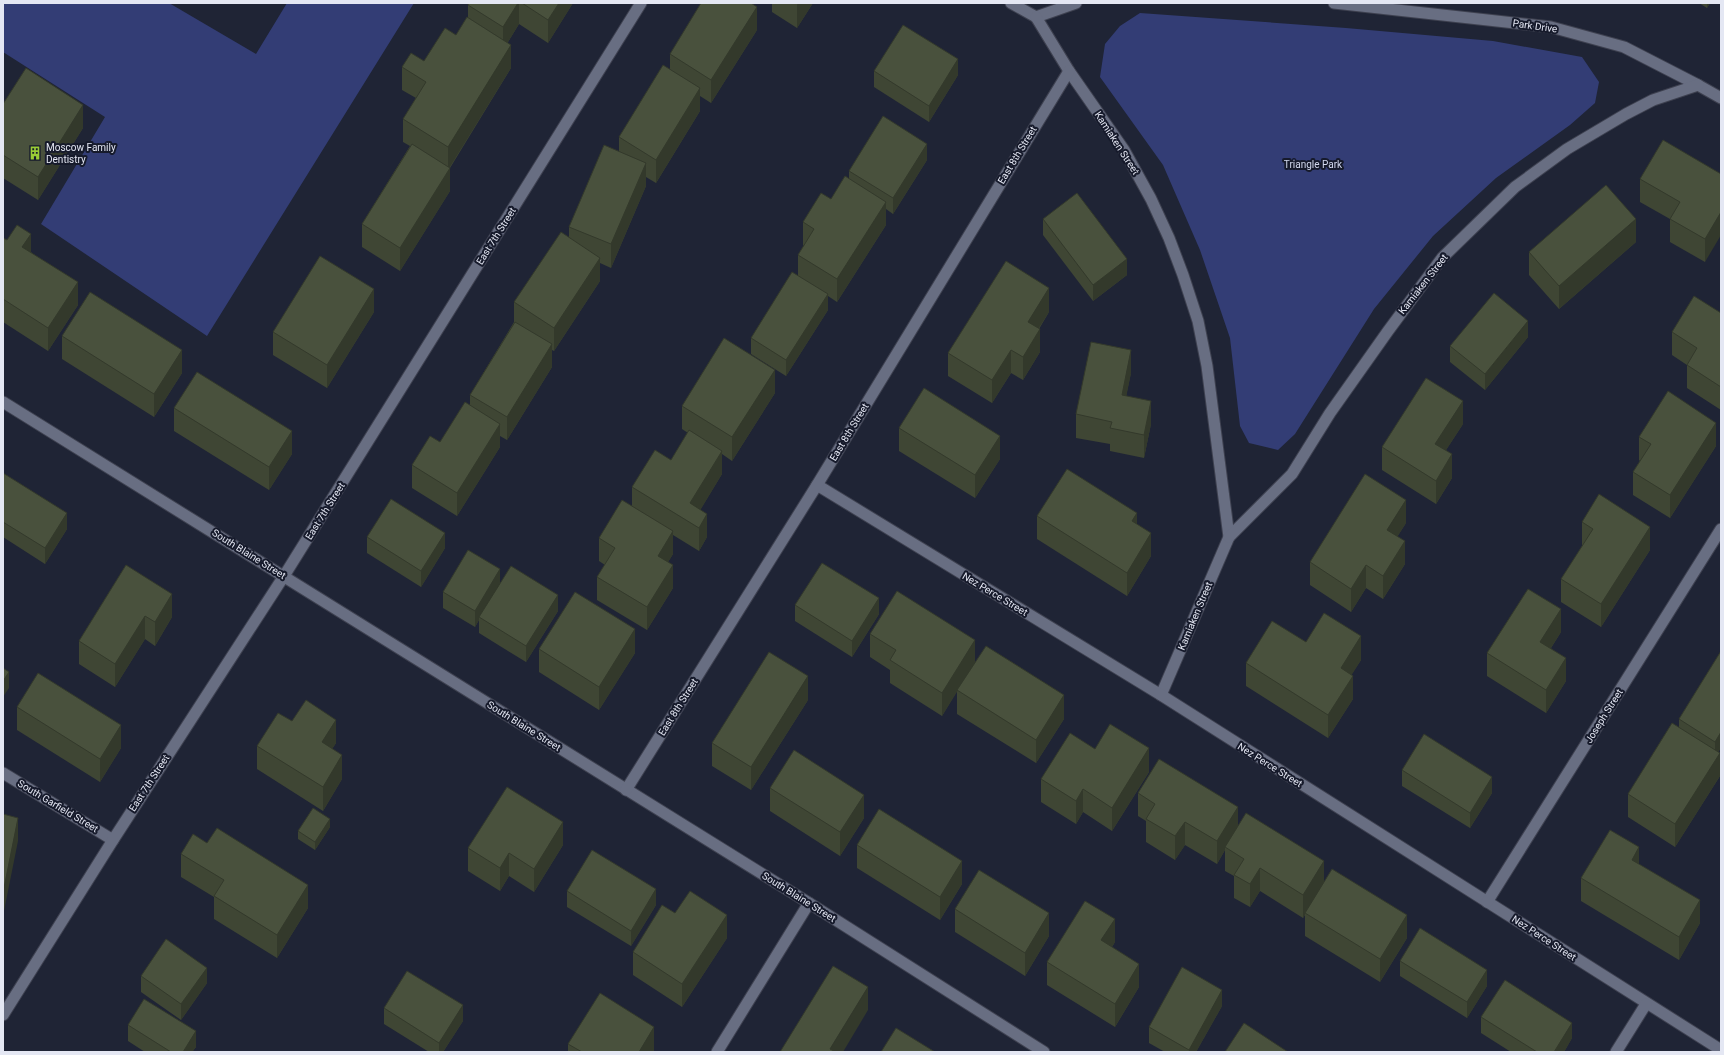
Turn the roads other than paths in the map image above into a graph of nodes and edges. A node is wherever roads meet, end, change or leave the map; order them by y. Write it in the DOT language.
graph roads {
  1 [pos="641,3"];
  2 [pos="1011,3"];
  3 [pos="1076,3"];
  4 [pos="1334,3"];
  5 [pos="1036,17"];
  6 [pos="1069,71"];
  7 [pos="1698,84"];
  8 [pos="1721,98"];
  9 [pos="3,402"];
  10 [pos="816,485"];
  11 [pos="1721,529"];
  12 [pos="1229,537"];
  13 [pos="284,576"];
  14 [pos="1161,695"];
  15 [pos="3,773"];
  16 [pos="626,790"];
  17 [pos="113,840"];
  18 [pos="1487,902"];
  19 [pos="810,903"];
  20 [pos="1646,1004"];
  21 [pos="3,1015"];
  22 [pos="1721,1050"];
  23 [pos="717,1052"];
  24 [pos="1044,1052"];
  25 [pos="1616,1052"];
  1 -- 13 [label="street, East 7th Street"];
  2 -- 5 [label="street"];
  3 -- 5 [label="street"];
  4 -- 7 [label="street, Park Drive"];
  5 -- 6 [label="street, Kamiaken Street"];
  6 -- 10 [label="street, East 8th Street"];
  6 -- 12 [label="street, Kamiaken Street"];
  7 -- 8 [label="street, Park Drive"];
  7 -- 12 [label="street, Kamiaken Street"];
  9 -- 13 [label="street, South Blaine Street"];
  10 -- 14 [label="street, Nez Perce Street"];
  10 -- 16 [label="street, East 8th Street"];
  11 -- 18 [label="street, Joseph Street"];
  12 -- 14 [label="street, Kamiaken Street"];
  13 -- 16 [label="street, South Blaine Street"];
  13 -- 17 [label="street, East 7th Street"];
  14 -- 18 [label="street, Nez Perce Street"];
  15 -- 17 [label="street, South Garfield Street"];
  16 -- 19 [label="street, South Blaine Street"];
  17 -- 21 [label="street, East 7th Street"];
  18 -- 20 [label="street, Nez Perce Street"];
  19 -- 23 [label="street"];
  19 -- 24 [label="street, South Blaine Street"];
  20 -- 22 [label="street, Nez Perce Street"];
  20 -- 25 [label="street"];
}
